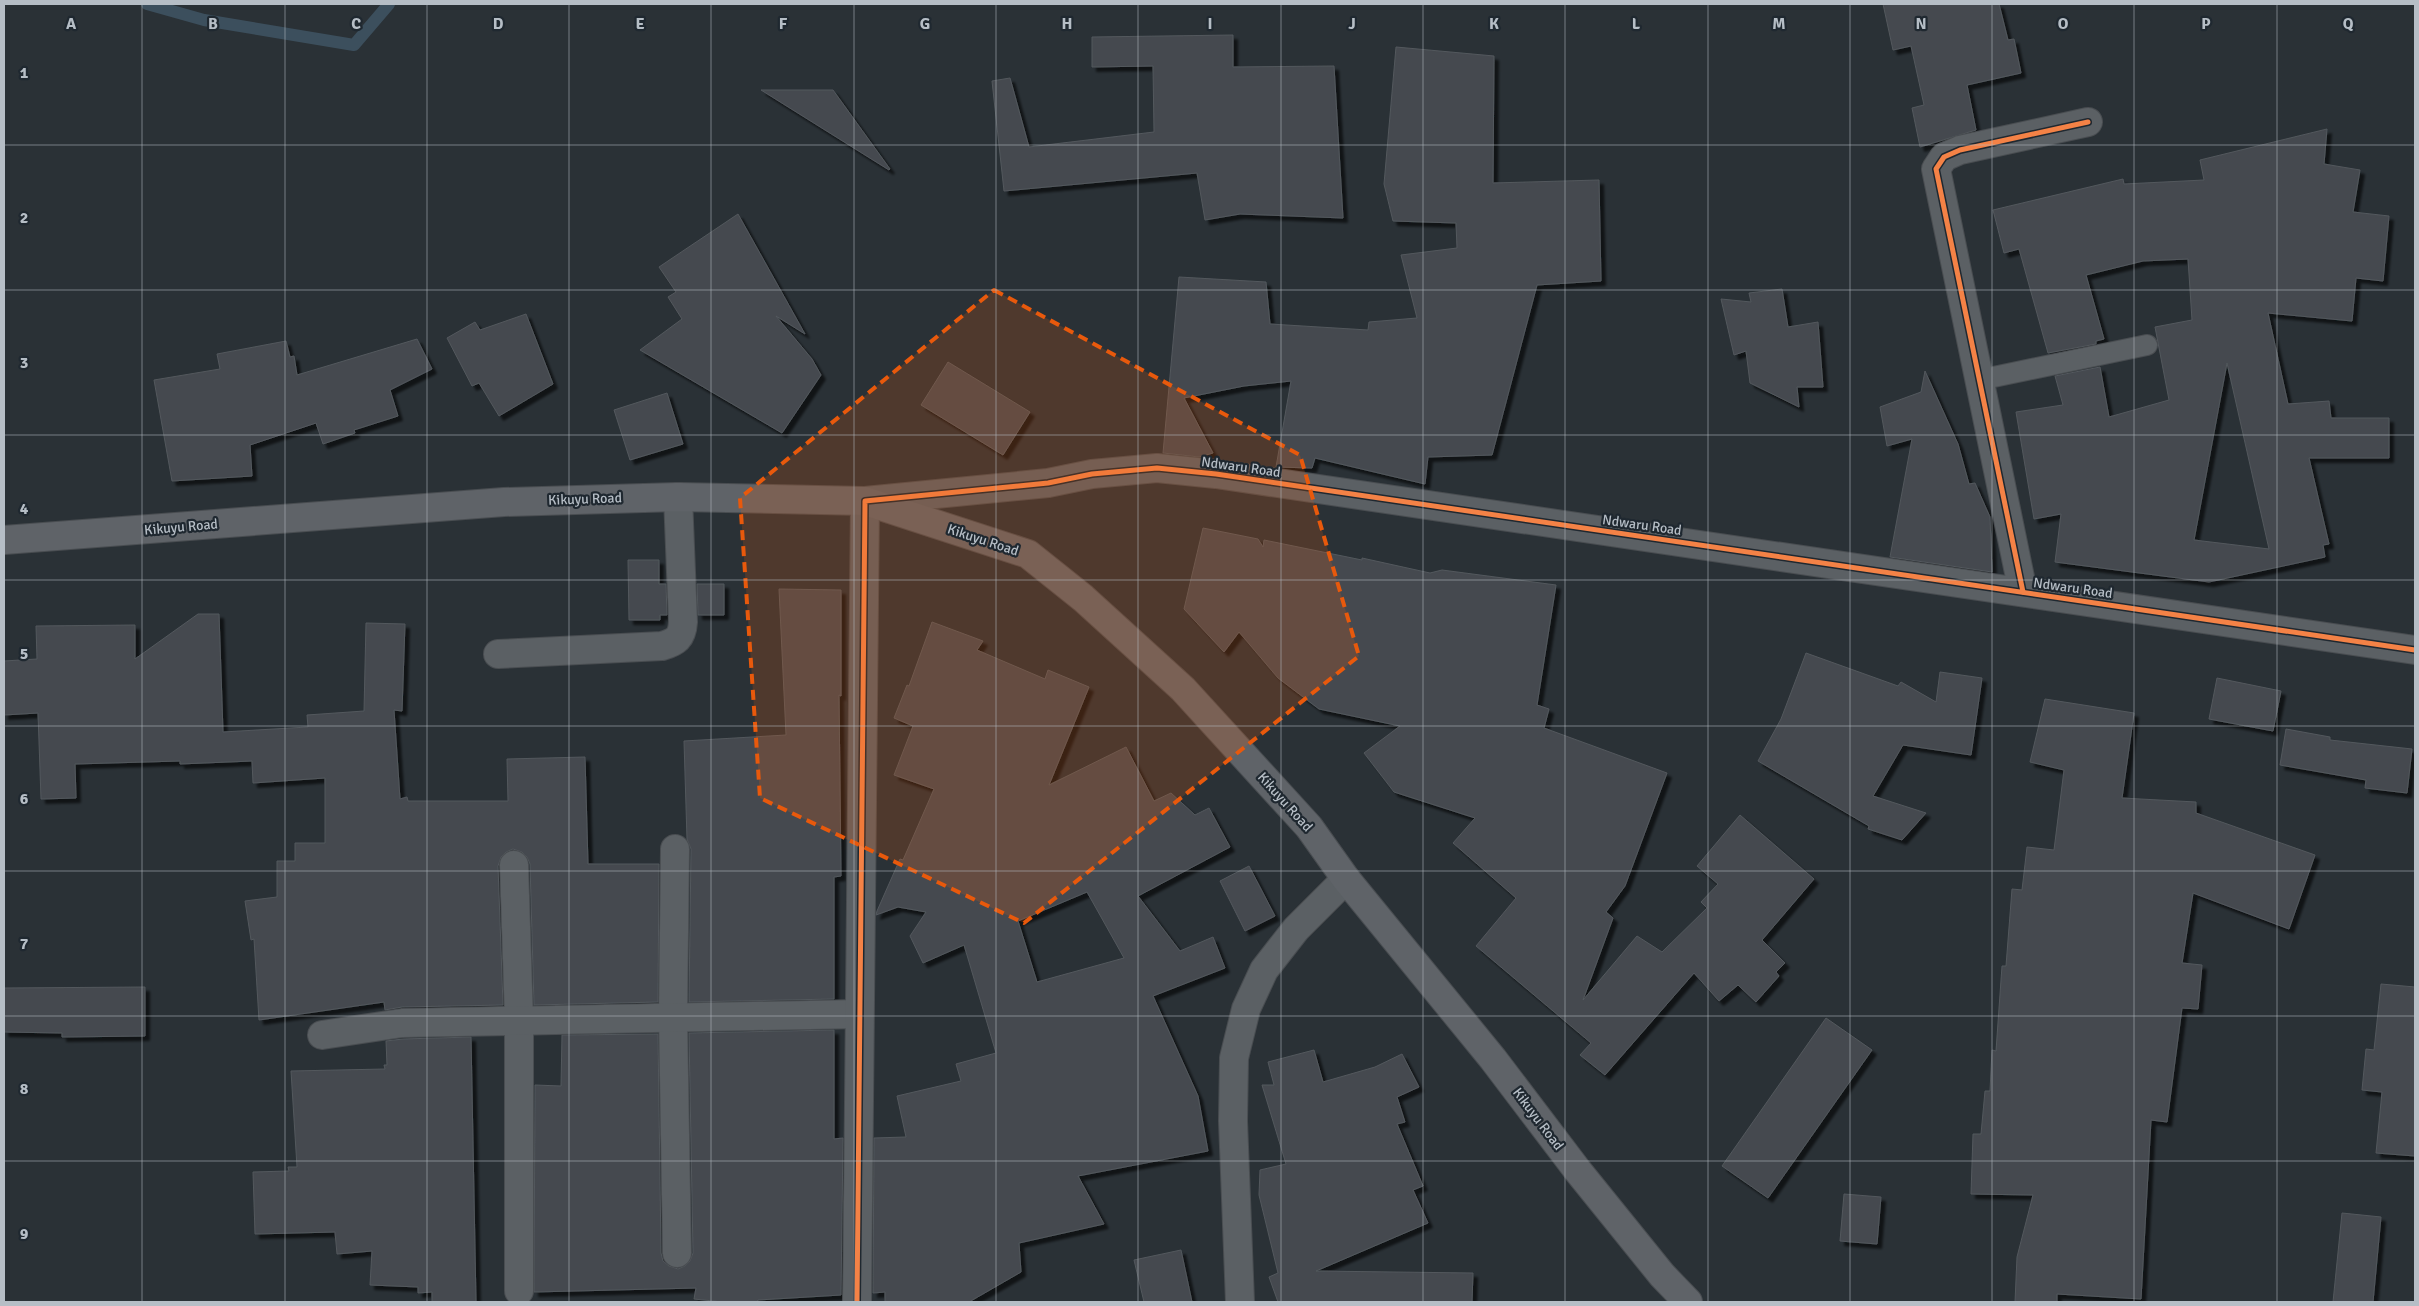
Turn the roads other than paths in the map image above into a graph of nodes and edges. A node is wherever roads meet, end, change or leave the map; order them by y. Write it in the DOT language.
graph roads {
  1 [pos="2088,122"];
  2 [pos="2147,345"];
  3 [pos="1980,380"];
  4 [pos="678,497"];
  5 [pos="865,501"];
  6 [pos="4,540"];
  7 [pos="2023,592"];
  8 [pos="2415,650"];
  9 [pos="498,654"];
  10 [pos="675,849"];
  11 [pos="514,865"];
  12 [pos="1346,879"];
  13 [pos="860,1014"];
  14 [pos="673,1016"];
  15 [pos="519,1020"];
  16 [pos="322,1035"];
  17 [pos="677,1253"];
  18 [pos="519,1291"];
  19 [pos="857,1302"];
  20 [pos="1240,1302"];
  21 [pos="1688,1302"];
  1 -- 3 [label="street"];
  2 -- 3 [label="lane"];
  3 -- 7 [label="street"];
  4 -- 5 [label="main road, Kikuyu Road"];
  4 -- 6 [label="main road, Kikuyu Road"];
  4 -- 9 [label="street"];
  5 -- 7 [label="street, Ndwaru Road"];
  5 -- 12 [label="main road, Kikuyu Road"];
  5 -- 13 [label="street"];
  7 -- 8 [label="street, Ndwaru Road"];
  10 -- 14 [label="street"];
  11 -- 15 [label="street"];
  12 -- 20 [label="street"];
  12 -- 21 [label="main road, Kikuyu Road"];
  13 -- 14 [label="street"];
  13 -- 19 [label="street"];
  14 -- 15 [label="street"];
  14 -- 17 [label="street"];
  15 -- 16 [label="street"];
  15 -- 18 [label="street"];
}
